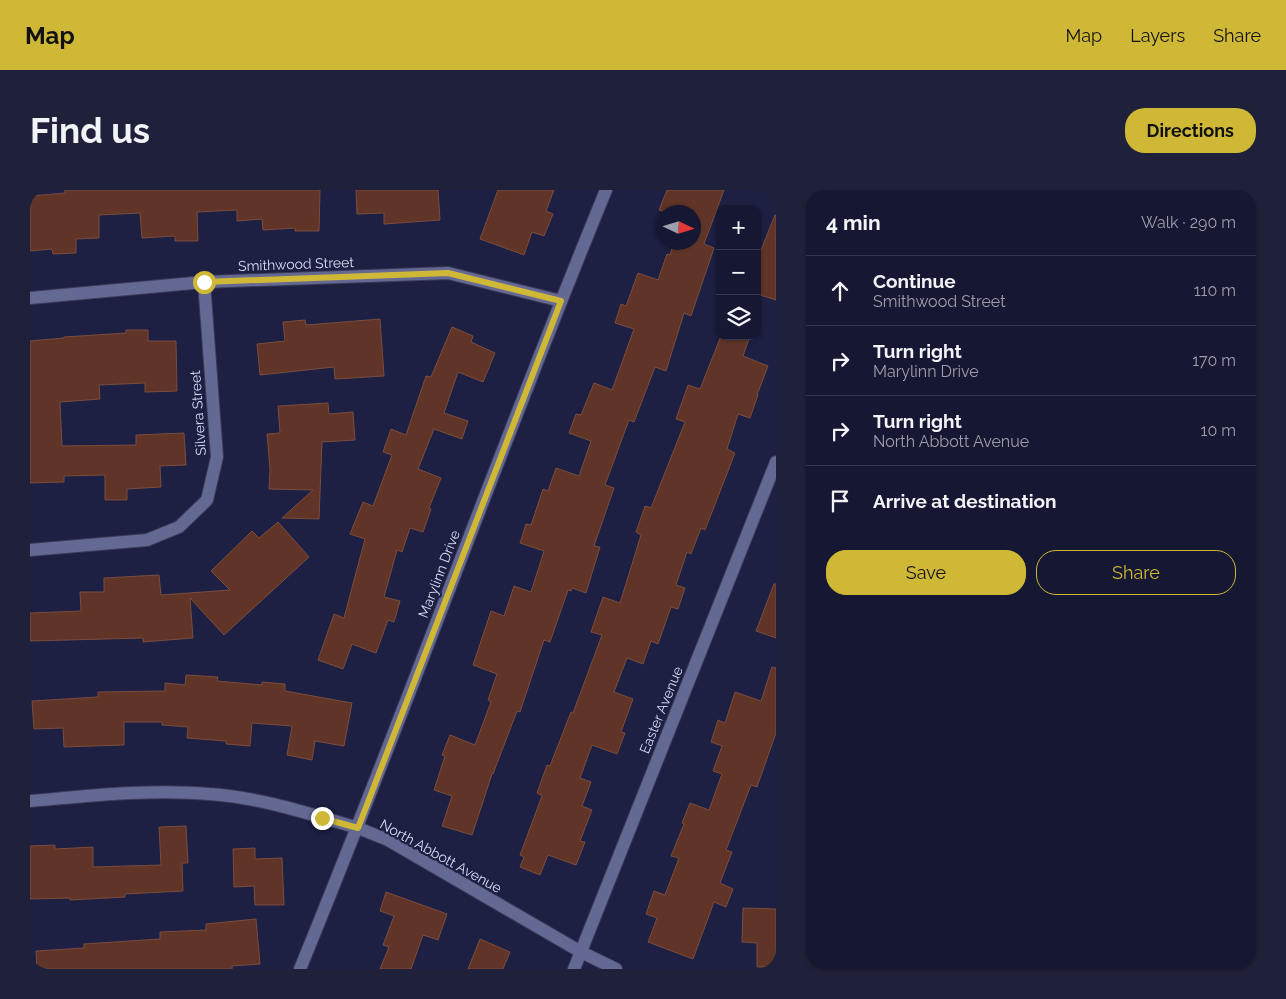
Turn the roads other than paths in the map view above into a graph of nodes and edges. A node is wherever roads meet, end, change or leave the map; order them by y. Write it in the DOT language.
graph roads {
  1 [pos="606,190"];
  2 [pos="204,282"];
  3 [pos="30,298"];
  4 [pos="561,301"];
  5 [pos="776,462"];
  6 [pos="30,550"];
  7 [pos="30,801"];
  8 [pos="358,828"];
  9 [pos="581,952"];
  10 [pos="300,969"];
  11 [pos="574,969"];
  12 [pos="616,969"];
  1 -- 4 [label="street, Marylinn Drive"];
  2 -- 3 [label="street, Smithwood Street"];
  2 -- 4 [label="street, Smithwood Street"];
  2 -- 6 [label="street, Silvera Street"];
  4 -- 8 [label="street, Marylinn Drive"];
  5 -- 9 [label="street, Easter Avenue"];
  7 -- 8 [label="street, North Abbott Avenue"];
  8 -- 9 [label="street, North Abbott Avenue"];
  8 -- 10 [label="street, Marylinn Drive"];
  9 -- 11 [label="street, Easter Avenue"];
  9 -- 12 [label="street, North Abbott Avenue"];
}
